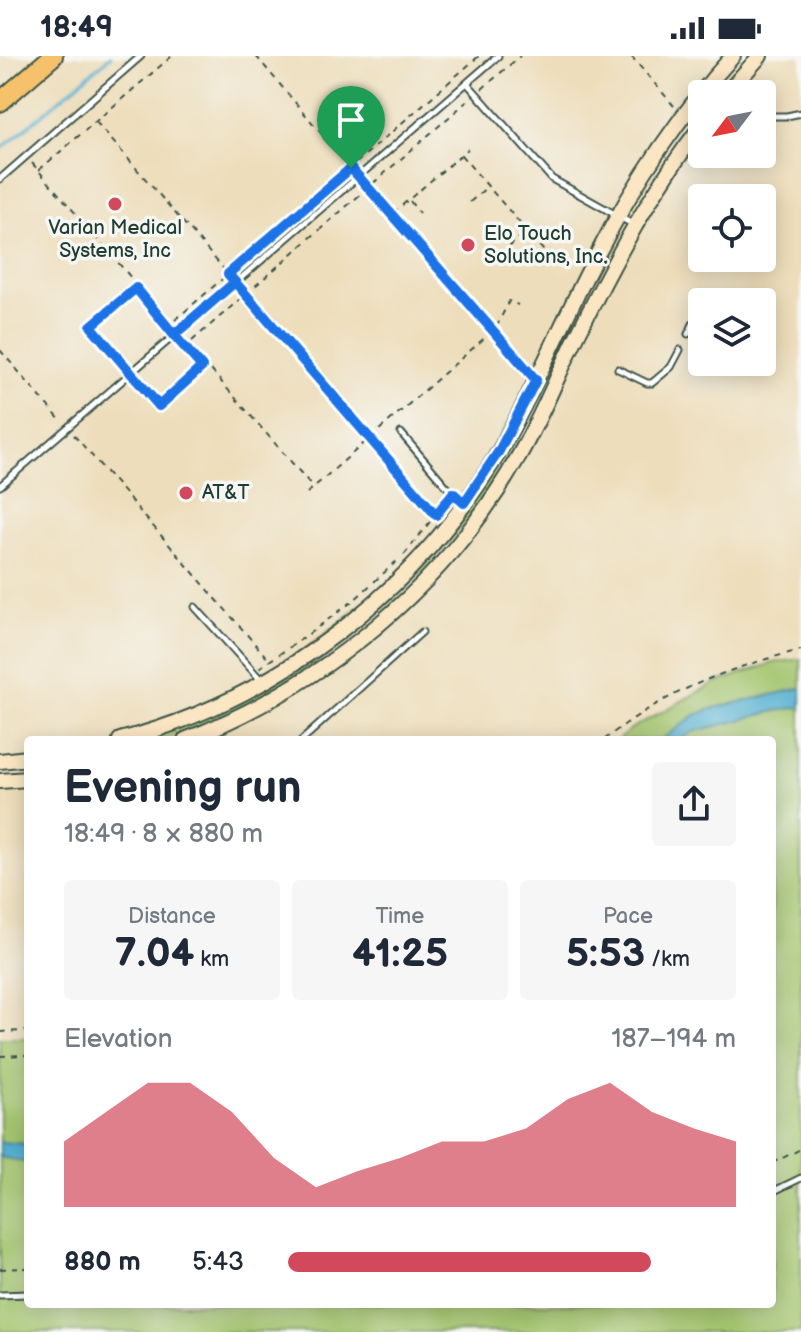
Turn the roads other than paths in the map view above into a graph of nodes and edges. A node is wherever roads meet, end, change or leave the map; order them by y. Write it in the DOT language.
graph roads {
  1 [pos="53,56"];
  2 [pos="141,56"];
  3 [pos="498,56"];
  4 [pos="733,56"];
  5 [pos="760,56"];
  6 [pos="739,80"];
  7 [pos="467,83"];
  8 [pos="0,102"];
  9 [pos="801,113"];
  10 [pos="776,116"];
  11 [pos="688,145"];
  12 [pos="0,179"];
  13 [pos="618,215"];
  14 [pos="635,226"];
  15 [pos="174,335"];
  16 [pos="680,350"];
  17 [pos="618,369"];
  18 [pos="130,372"];
  19 [pos="401,433"];
  20 [pos="0,486"];
  21 [pos="458,498"];
  22 [pos="195,607"];
  23 [pos="422,632"];
  24 [pos="258,677"];
  25 [pos="133,736"];
  26 [pos="194,736"];
  27 [pos="306,736"];
  28 [pos="24,758"];
  29 [pos="0,761"];
  30 [pos="24,779"];
  31 [pos="0,781"];
  32 [pos="801,1178"];
  33 [pos="776,1190"];
  34 [pos="24,1294"];
  35 [pos="0,1295"];
  1 -- 8 [label="highway"];
  2 -- 12 [label="lane"];
  3 -- 7 [label="lane"];
  4 -- 13 [label="main road"];
  5 -- 6 [label="main road"];
  7 -- 13 [label="lane"];
  7 -- 15 [label="lane"];
  9 -- 10 [label="lane"];
  11 -- 14 [label="main road"];
  13 -- 14 [label="lane"];
  13 -- 21 [label="main road"];
  14 -- 26 [label="main road"];
  15 -- 18 [label="lane"];
  15 -- 18 [label="lane"];
  15 -- 18 [label="lane"];
  16 -- 17 [label="lane"];
  18 -- 20 [label="lane"];
  19 -- 21 [label="lane"];
  21 -- 24 [label="main road"];
  22 -- 24 [label="lane"];
  23 -- 27 [label="lane"];
  24 -- 25 [label="main road"];
  28 -- 29 [label="main road"];
  30 -- 31 [label="main road"];
  32 -- 33 [label="lane"];
  34 -- 35 [label="lane"];
}
